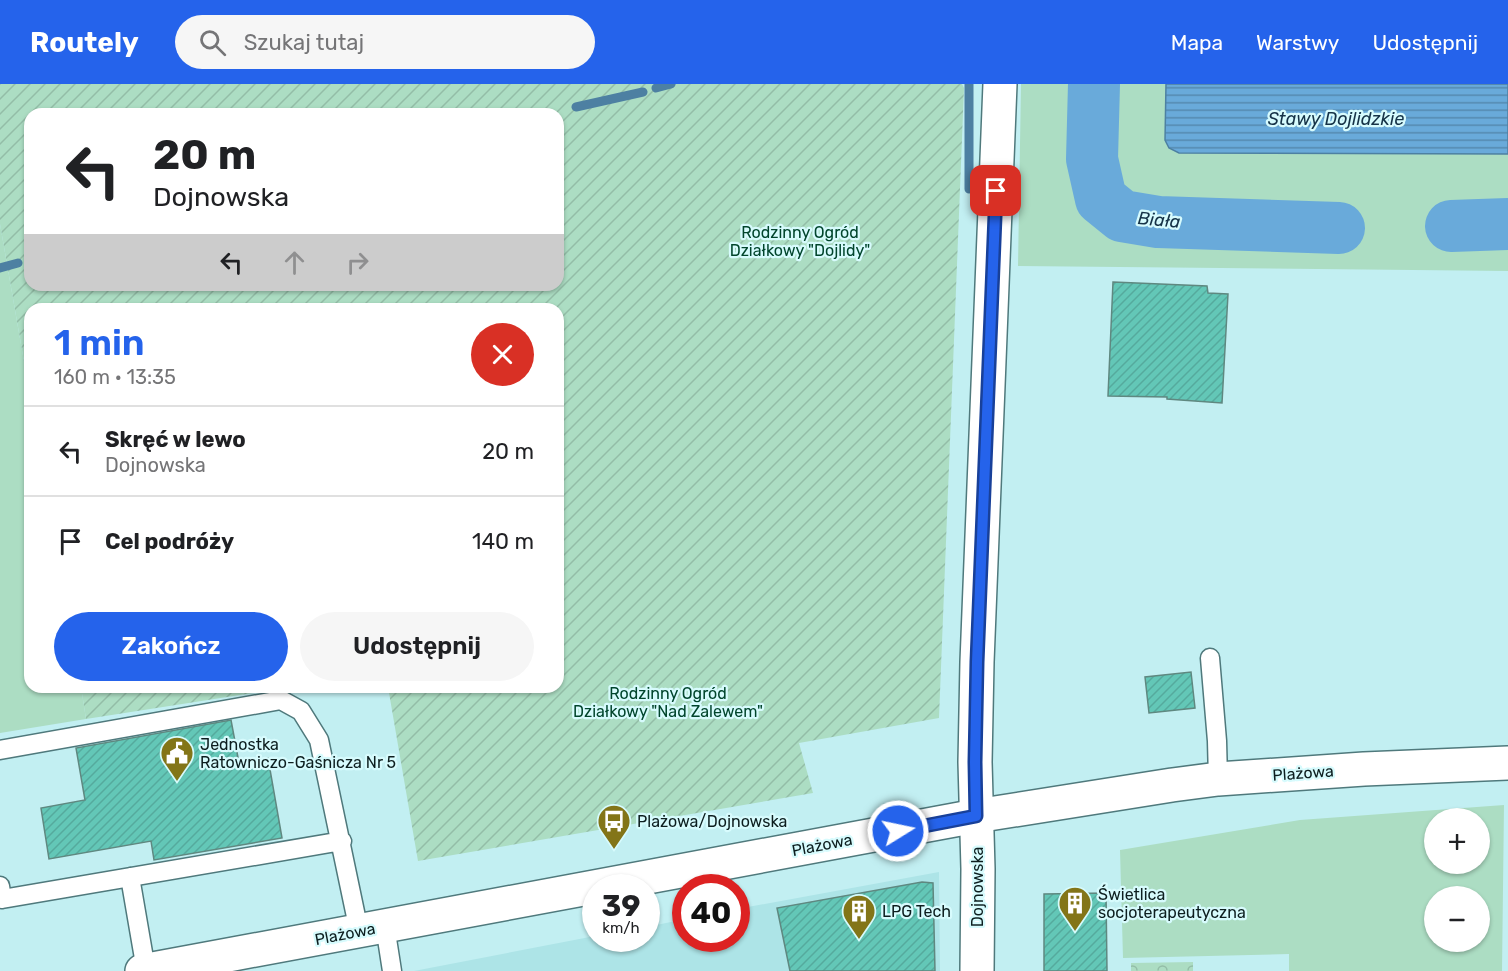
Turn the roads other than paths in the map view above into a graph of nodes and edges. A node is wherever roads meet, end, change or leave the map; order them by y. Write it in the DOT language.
graph roads {
  1 [pos="1000,84"];
  2 [pos="1210,658"];
  3 [pos="0,750"];
  4 [pos="1508,763"];
  5 [pos="1218,778"];
  6 [pos="976,816"];
  7 [pos="342,841"];
  8 [pos="130,877"];
  9 [pos="0,886"];
  10 [pos="372,929"];
  11 [pos="144,971"];
  12 [pos="392,971"];
  13 [pos="976,971"];
  1 -- 6 [label="street, Dojnowska"];
  2 -- 5 [label="lane"];
  3 -- 7 [label="lane"];
  4 -- 5 [label="street, Plażowa"];
  5 -- 6 [label="street, Plażowa"];
  6 -- 10 [label="street, Plażowa"];
  6 -- 13 [label="street, Dojnowska"];
  7 -- 8 [label="lane"];
  7 -- 10 [label="lane"];
  8 -- 9 [label="lane"];
  8 -- 11 [label="lane"];
  10 -- 11 [label="street, Plażowa"];
  10 -- 12 [label="lane"];
}
